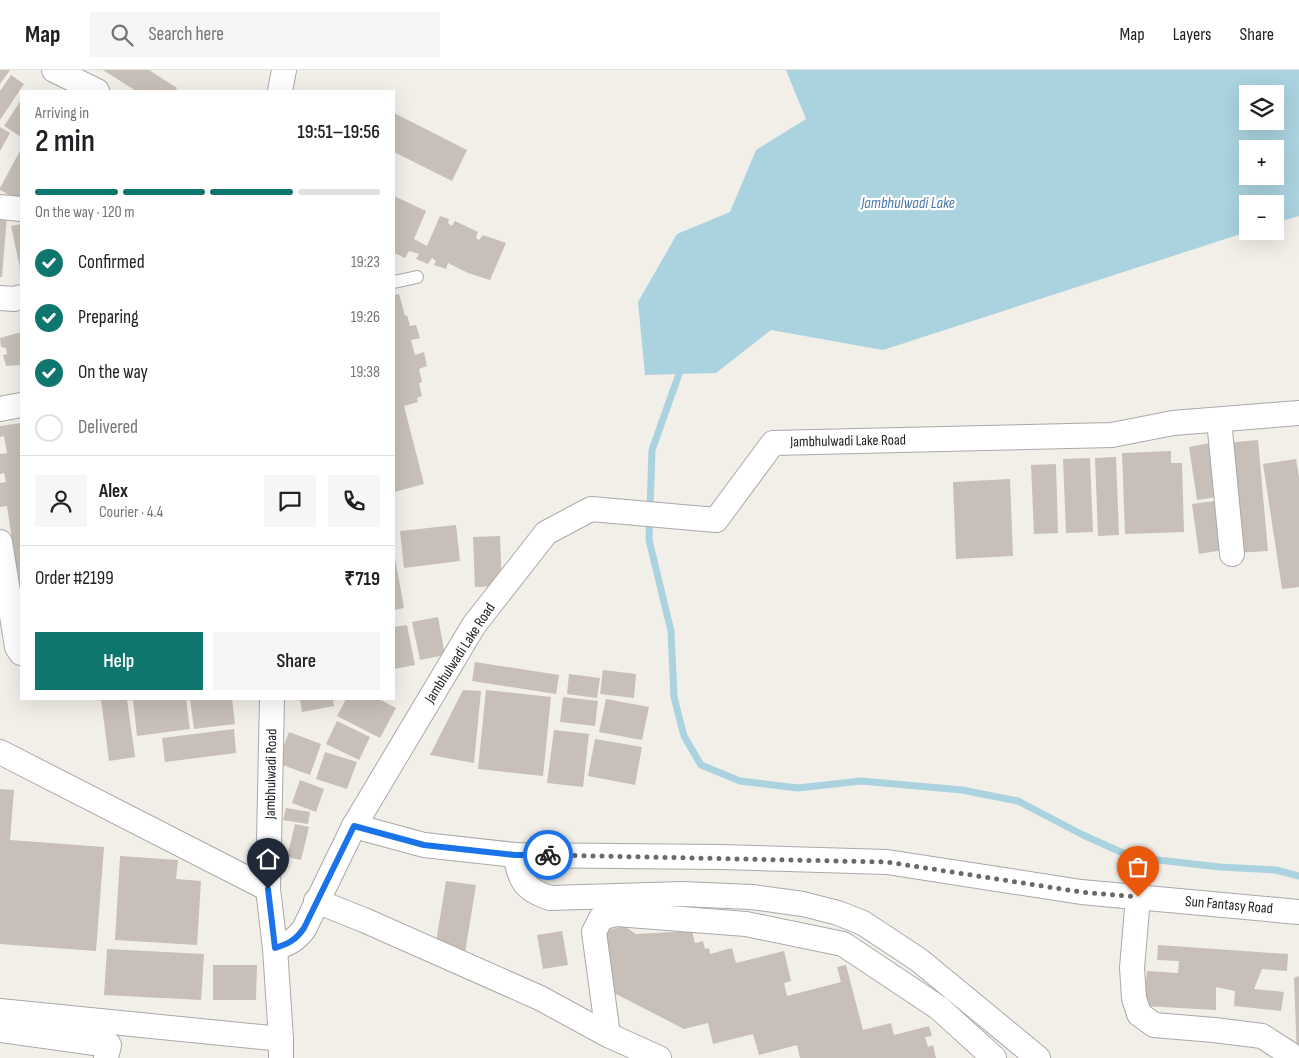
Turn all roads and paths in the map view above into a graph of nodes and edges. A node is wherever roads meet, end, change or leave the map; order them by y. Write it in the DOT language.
graph roads {
  1 [pos="54,70"];
  2 [pos="284,70"];
  3 [pos="95,90"];
  4 [pos="280,90"];
  5 [pos="0,207"];
  6 [pos="20,209"];
  7 [pos="417,278"];
  8 [pos="395,282"];
  9 [pos="20,297"];
  10 [pos="0,298"];
  11 [pos="20,405"];
  12 [pos="0,409"];
  13 [pos="1299,414"];
  14 [pos="1218,420"];
  15 [pos="0,542"];
  16 [pos="1232,554"];
  17 [pos="20,651"];
  18 [pos="272,700"];
  19 [pos="0,752"];
  20 [pos="354,826"];
  21 [pos="515,855"];
  22 [pos="268,889"];
  23 [pos="1138,897"];
  24 [pos="316,901"];
  25 [pos="1299,912"];
  26 [pos="275,948"];
  27 [pos="0,1011"];
  28 [pos="118,1023"];
  29 [pos="0,1030"];
  30 [pos="608,1035"];
  31 [pos="281,1048"];
  32 [pos="108,1051"];
  33 [pos="659,1058"];
  34 [pos="994,1058"];
  35 [pos="1038,1058"];
  36 [pos="1290,1058"];
  1 -- 3 [label="street"];
  2 -- 4 [label="street"];
  5 -- 6 [label="street"];
  7 -- 8 [label="lane"];
  9 -- 10 [label="street"];
  11 -- 12 [label="street"];
  13 -- 14 [label="street, Jambhulwadi Lake Road"];
  14 -- 16 [label="street"];
  14 -- 20 [label="street, Jambhulwadi Lake Road"];
  15 -- 17 [label="street"];
  18 -- 22 [label="street, Jambhulwadi Road"];
  19 -- 22 [label="street"];
  20 -- 21 [label="street, Sun Fantasy Road"];
  20 -- 24 [label="street, Jambhulwadi Lake Road"];
  21 -- 23 [label="street, Sun Fantasy Road"];
  21 -- 35 [label="street"];
  22 -- 26 [label="street, Jambhulwadi Road"];
  23 -- 25 [label="street, Sun Fantasy Road"];
  23 -- 36 [label="street"];
  24 -- 26 [label="street, Jambhulwadi Lake Road"];
  24 -- 30 [label="street"];
  26 -- 31 [label="street, Jambhulwadi Road"];
  27 -- 28 [label="street"];
  28 -- 31 [label="street"];
  28 -- 32 [label="street"];
  29 -- 32 [label="street"];
  30 -- 33 [label="street"];
  30 -- 34 [label="street"];
}
